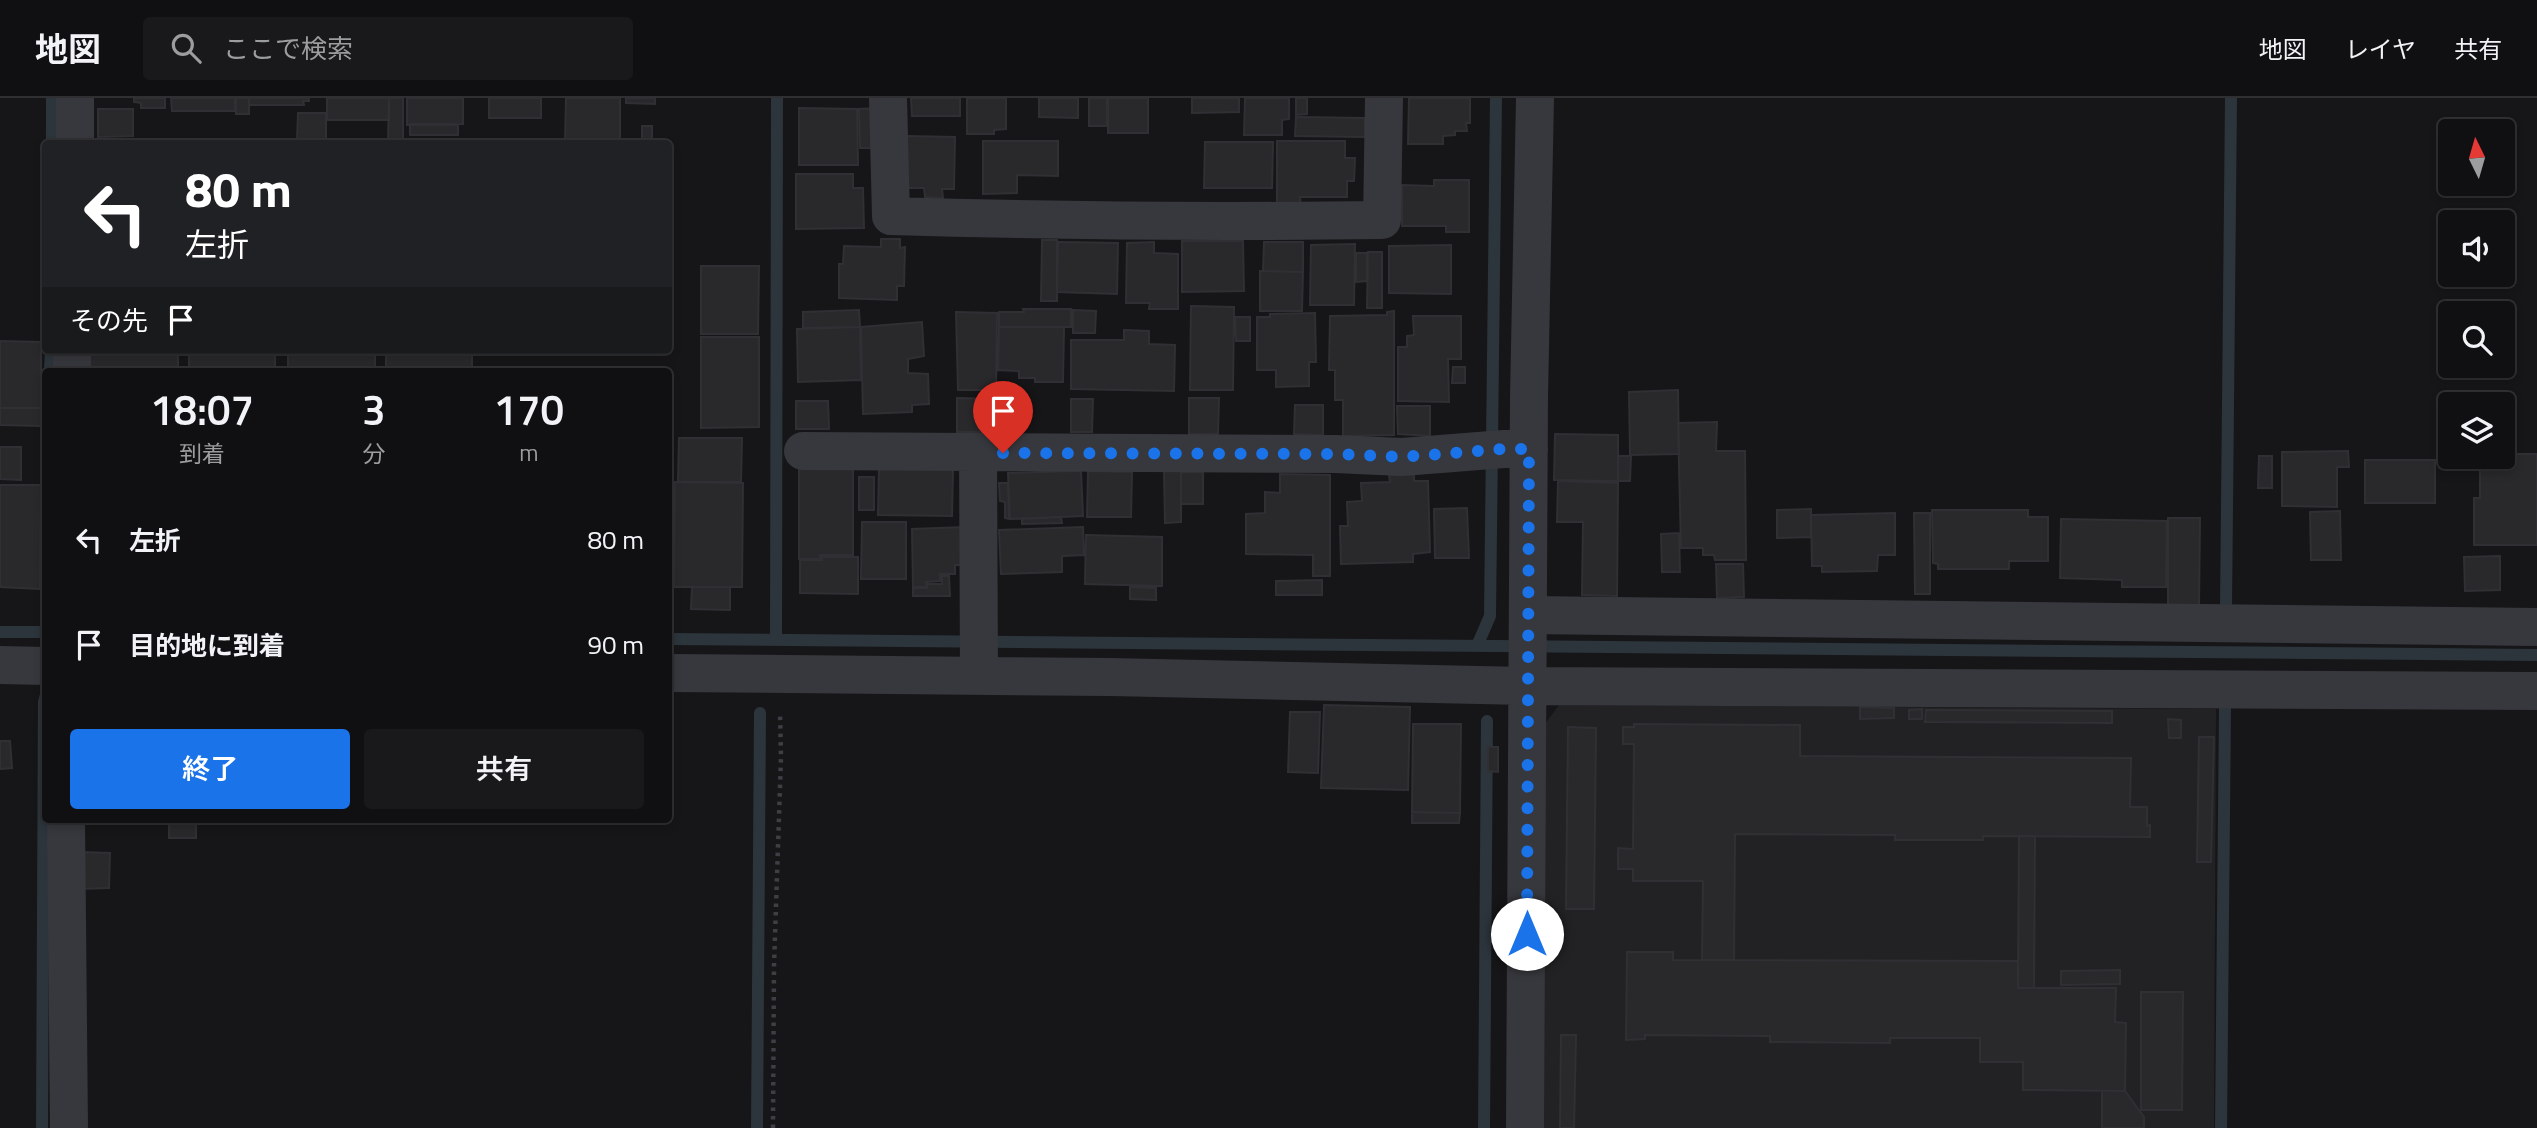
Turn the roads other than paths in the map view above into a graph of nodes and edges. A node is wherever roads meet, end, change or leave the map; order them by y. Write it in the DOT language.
graph roads {
  1 [pos="75,98"];
  2 [pos="888,98"];
  3 [pos="1384,98"];
  4 [pos="1535,98"];
  5 [pos="75,140"];
  6 [pos="1503,450"];
  7 [pos="803,451"];
  8 [pos="978,452"];
  9 [pos="2537,627"];
  10 [pos="1529,651"];
  11 [pos="979,653"];
  12 [pos="0,665"];
  13 [pos="42,666"];
  14 [pos="672,673"];
  15 [pos="2537,691"];
  16 [pos="66,823"];
  17 [pos="69,1128"];
  18 [pos="1525,1128"];
  1 -- 5 [label="street"];
  2 -- 3 [label="street"];
  4 -- 6 [label="street"];
  6 -- 8 [label="street"];
  6 -- 10 [label="street"];
  7 -- 8 [label="street"];
  8 -- 11 [label="street"];
  9 -- 10 [label="street"];
  10 -- 11 [label="street"];
  10 -- 15 [label="street"];
  10 -- 18 [label="street"];
  11 -- 14 [label="street"];
  12 -- 13 [label="street"];
  16 -- 17 [label="street"];
}
